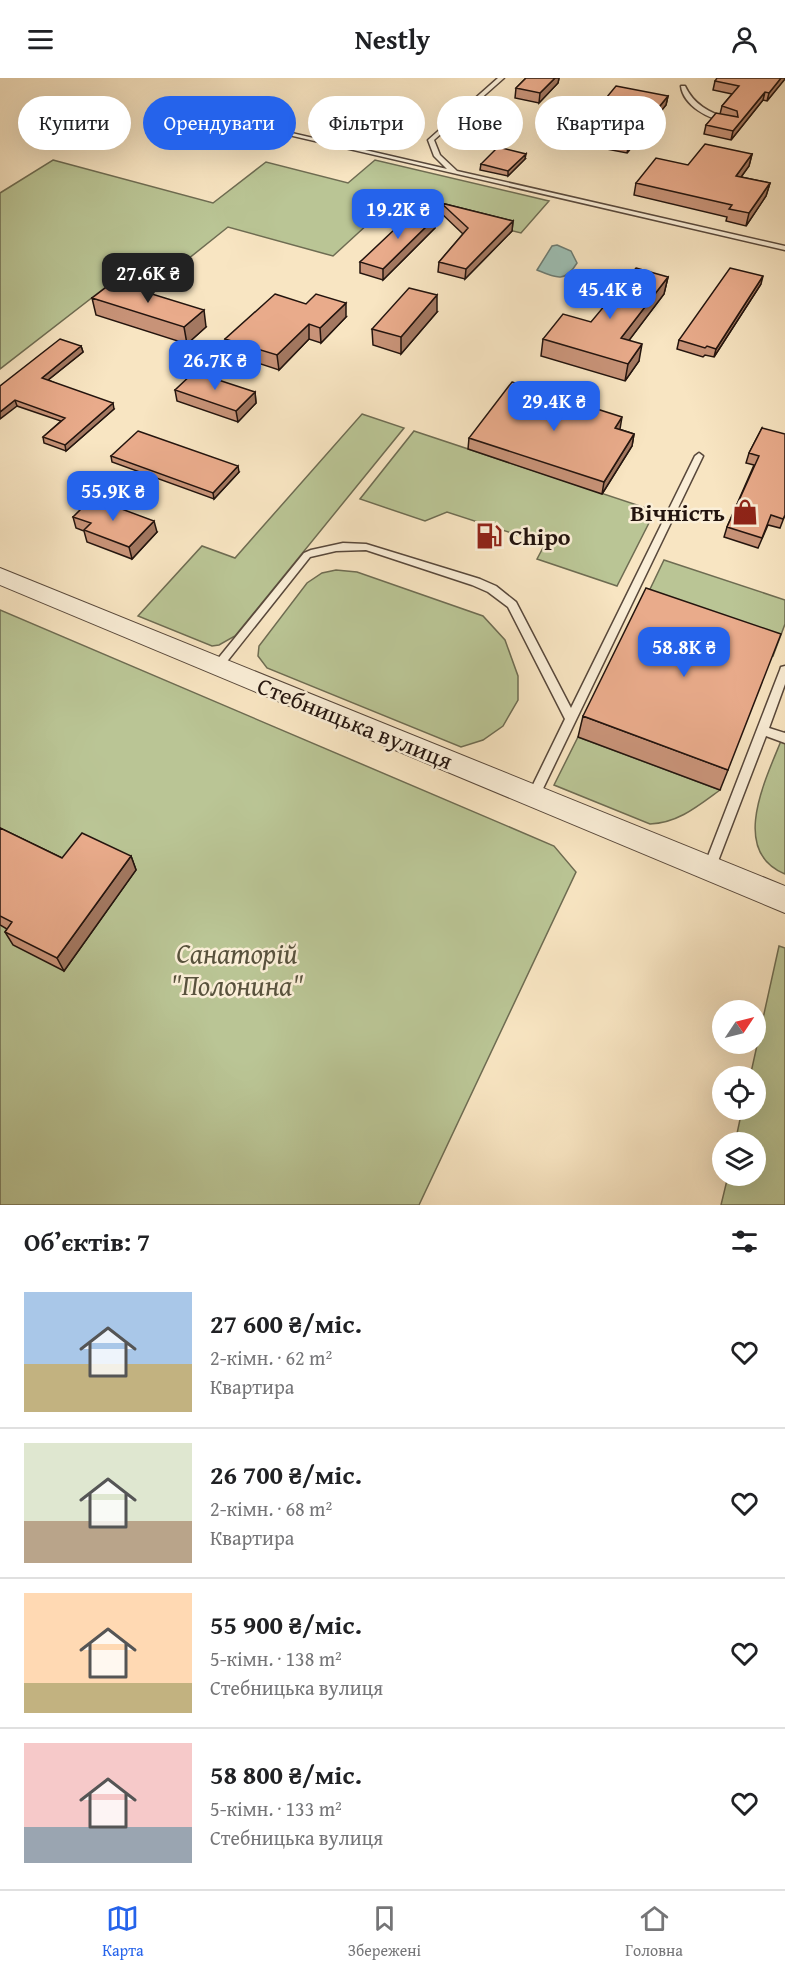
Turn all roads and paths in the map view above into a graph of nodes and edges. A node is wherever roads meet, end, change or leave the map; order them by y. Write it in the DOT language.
graph roads {
  1 [pos="501,78"];
  2 [pos="683,87"];
  3 [pos="732,123"];
  4 [pos="296,136"];
  5 [pos="456,173"];
  6 [pos="785,248"];
  7 [pos="699,456"];
  8 [pos="0,576"];
  9 [pos="217,666"];
  10 [pos="785,670"];
  11 [pos="571,719"];
  12 [pos="767,732"];
  13 [pos="785,738"];
  14 [pos="533,796"];
  15 [pos="709,869"];
  16 [pos="785,900"];
  1 -- 5 [label="lane"];
  2 -- 3 [label="lane"];
  4 -- 5 [label="lane"];
  5 -- 6 [label="lane"];
  7 -- 11 [label="lane"];
  8 -- 9 [label="street, Стебницька вулиця"];
  9 -- 11 [label="lane"];
  9 -- 14 [label="street, Стебницька вулиця"];
  10 -- 12 [label="lane"];
  11 -- 14 [label="lane"];
  12 -- 13 [label="lane"];
  12 -- 15 [label="lane"];
  14 -- 15 [label="street, Стебницька вулиця"];
  15 -- 16 [label="street, Стебницька вулиця"];
}
